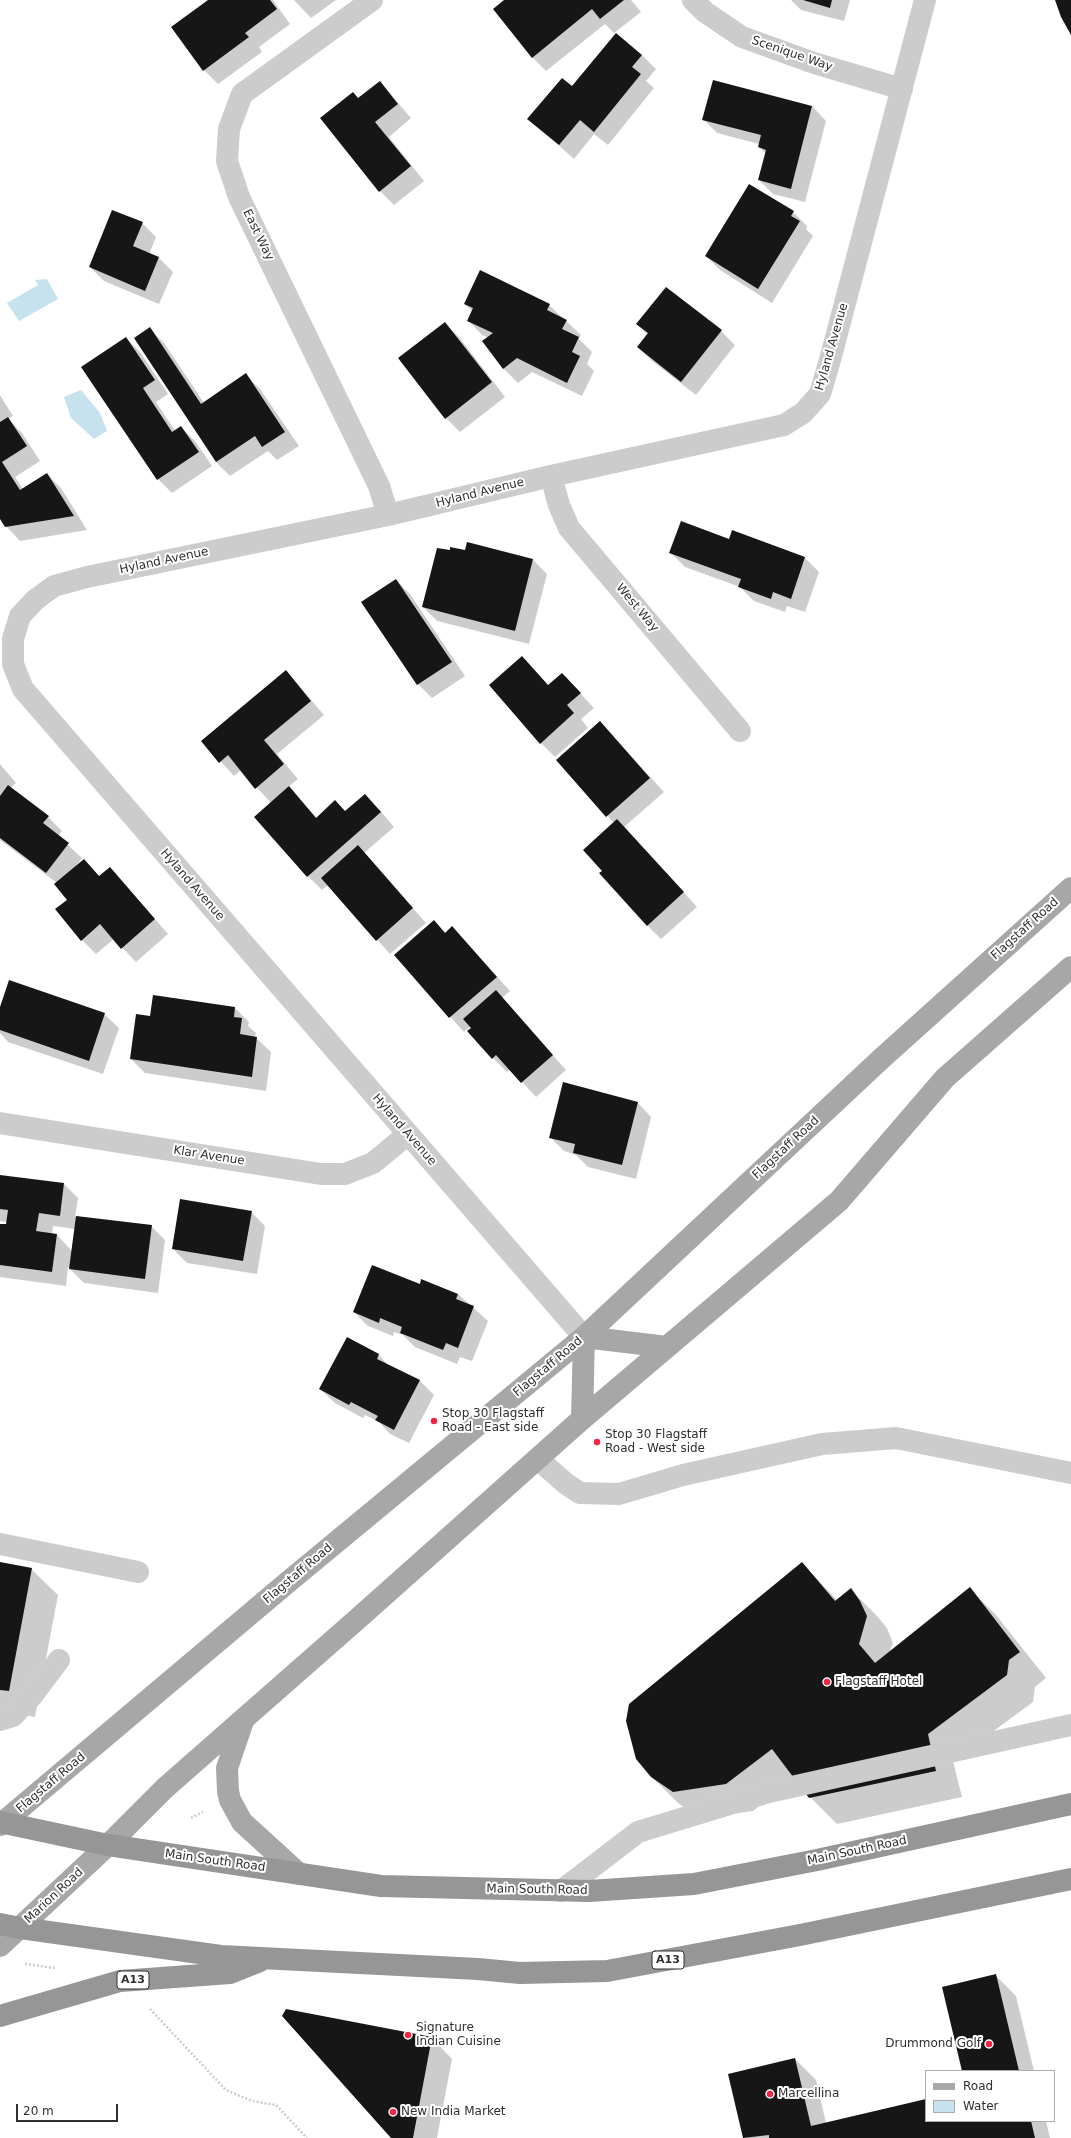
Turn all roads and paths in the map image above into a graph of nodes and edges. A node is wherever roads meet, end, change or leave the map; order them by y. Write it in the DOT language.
graph roads {
  1 [pos="372,0"];
  2 [pos="693,0"];
  3 [pos="925,0"];
  4 [pos="902,89"];
  5 [pos="551,476"];
  6 [pos="388,515"];
  7 [pos="740,731"];
  8 [pos="1071,888"];
  9 [pos="1071,967"];
  10 [pos="0,1123"];
  11 [pos="408,1134"];
  12 [pos="584,1337"];
  13 [pos="667,1347"];
  14 [pos="582,1418"];
  15 [pos="538,1459"];
  16 [pos="1071,1473"];
  17 [pos="0,1544"];
  18 [pos="138,1572"];
  19 [pos="59,1660"];
  20 [pos="244,1718"];
  21 [pos="0,1720"];
  22 [pos="1071,1725"];
  23 [pos="1071,1804"];
  24 [pos="204,1812"];
  25 [pos="191,1818"];
  26 [pos="1,1823"];
  27 [pos="108,1845"];
  28 [pos="299,1874"];
  29 [pos="1071,1879"];
  30 [pos="561,1891"];
  31 [pos="10,1926"];
  32 [pos="0,1946"];
  33 [pos="268,1958"];
  34 [pos="19,1963"];
  35 [pos="58,1969"];
  36 [pos="145,2004"];
  37 [pos="0,2016"];
  38 [pos="307,2138"];
  1 -- 6 [label="street, East Way"];
  2 -- 4 [label="street, Scenique Way"];
  3 -- 4 [label="street, Hyland Avenue"];
  4 -- 5 [label="street, Hyland Avenue"];
  5 -- 6 [label="street, Hyland Avenue"];
  5 -- 7 [label="street, West Way"];
  6 -- 11 [label="street, Hyland Avenue"];
  8 -- 12 [label="main road, Flagstaff Road"];
  9 -- 13 [label="main road"];
  10 -- 11 [label="street, Klar Avenue"];
  11 -- 12 [label="street, Hyland Avenue"];
  12 -- 13 [label="main road"];
  12 -- 14 [label="main road"];
  12 -- 26 [label="main road, Flagstaff Road"];
  13 -- 14 [label="main road"];
  14 -- 15 [label="main road"];
  15 -- 16 [label="street"];
  15 -- 20 [label="main road"];
  17 -- 18 [label="street"];
  19 -- 21 [label="street"];
  20 -- 27 [label="main road"];
  20 -- 28 [label="main road"];
  22 -- 30 [label="street"];
  23 -- 30 [label="highway, Main South Road"];
  24 -- 25 [label="path"];
  26 -- 27 [label="highway, Main South Road"];
  27 -- 28 [label="highway, Main South Road"];
  27 -- 31 [label="main road, Marion Road"];
  28 -- 30 [label="highway, Main South Road"];
  29 -- 33 [label="highway, A13"];
  31 -- 32 [label="main road, Marion Road"];
  31 -- 33 [label="highway, A13"];
  33 -- 37 [label="highway, A13"];
  34 -- 35 [label="path"];
  36 -- 38 [label="path"];
}
